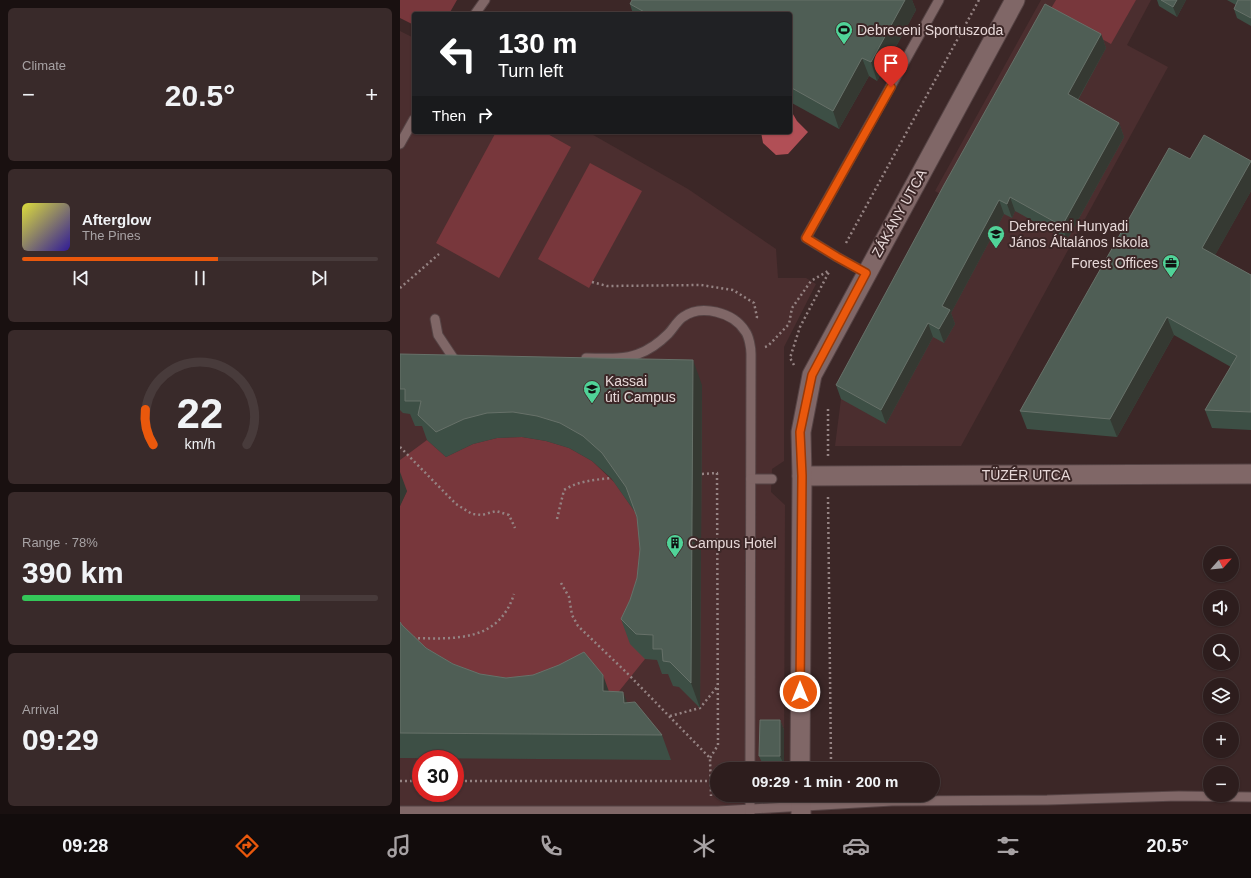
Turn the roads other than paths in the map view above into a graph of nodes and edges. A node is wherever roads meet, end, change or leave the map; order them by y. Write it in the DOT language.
graph roads {
  1 [pos="485,0"];
  2 [pos="939,0"];
  3 [pos="1015,0"];
  4 [pos="476,12"];
  5 [pos="412,123"];
  6 [pos="400,144"];
  7 [pos="866,273"];
  8 [pos="435,319"];
  9 [pos="573,358"];
  10 [pos="441,359"];
  11 [pos="1251,474"];
  12 [pos="802,476"];
  13 [pos="751,479"];
  14 [pos="772,479"];
  15 [pos="750,762"];
  16 [pos="800,762"];
  17 [pos="1251,797"];
  18 [pos="801,805"];
  19 [pos="400,811"];
  20 [pos="750,812"];
  1 -- 4 [label="lane"];
  2 -- 7 [label="lane"];
  3 -- 7 [label="street, ZÁKÁNY UTCA"];
  5 -- 6 [label="lane"];
  7 -- 12 [label="street, ZÁKÁNY UTCA"];
  8 -- 10 [label="lane"];
  9 -- 13 [label="lane"];
  11 -- 12 [label="street, TÜZÉR UTCA"];
  12 -- 16 [label="street, ZÁKÁNY UTCA"];
  13 -- 14 [label="lane"];
  13 -- 15 [label="lane"];
  17 -- 18 [label="lane"];
  18 -- 20 [label="lane"];
  19 -- 20 [label="lane"];
}
